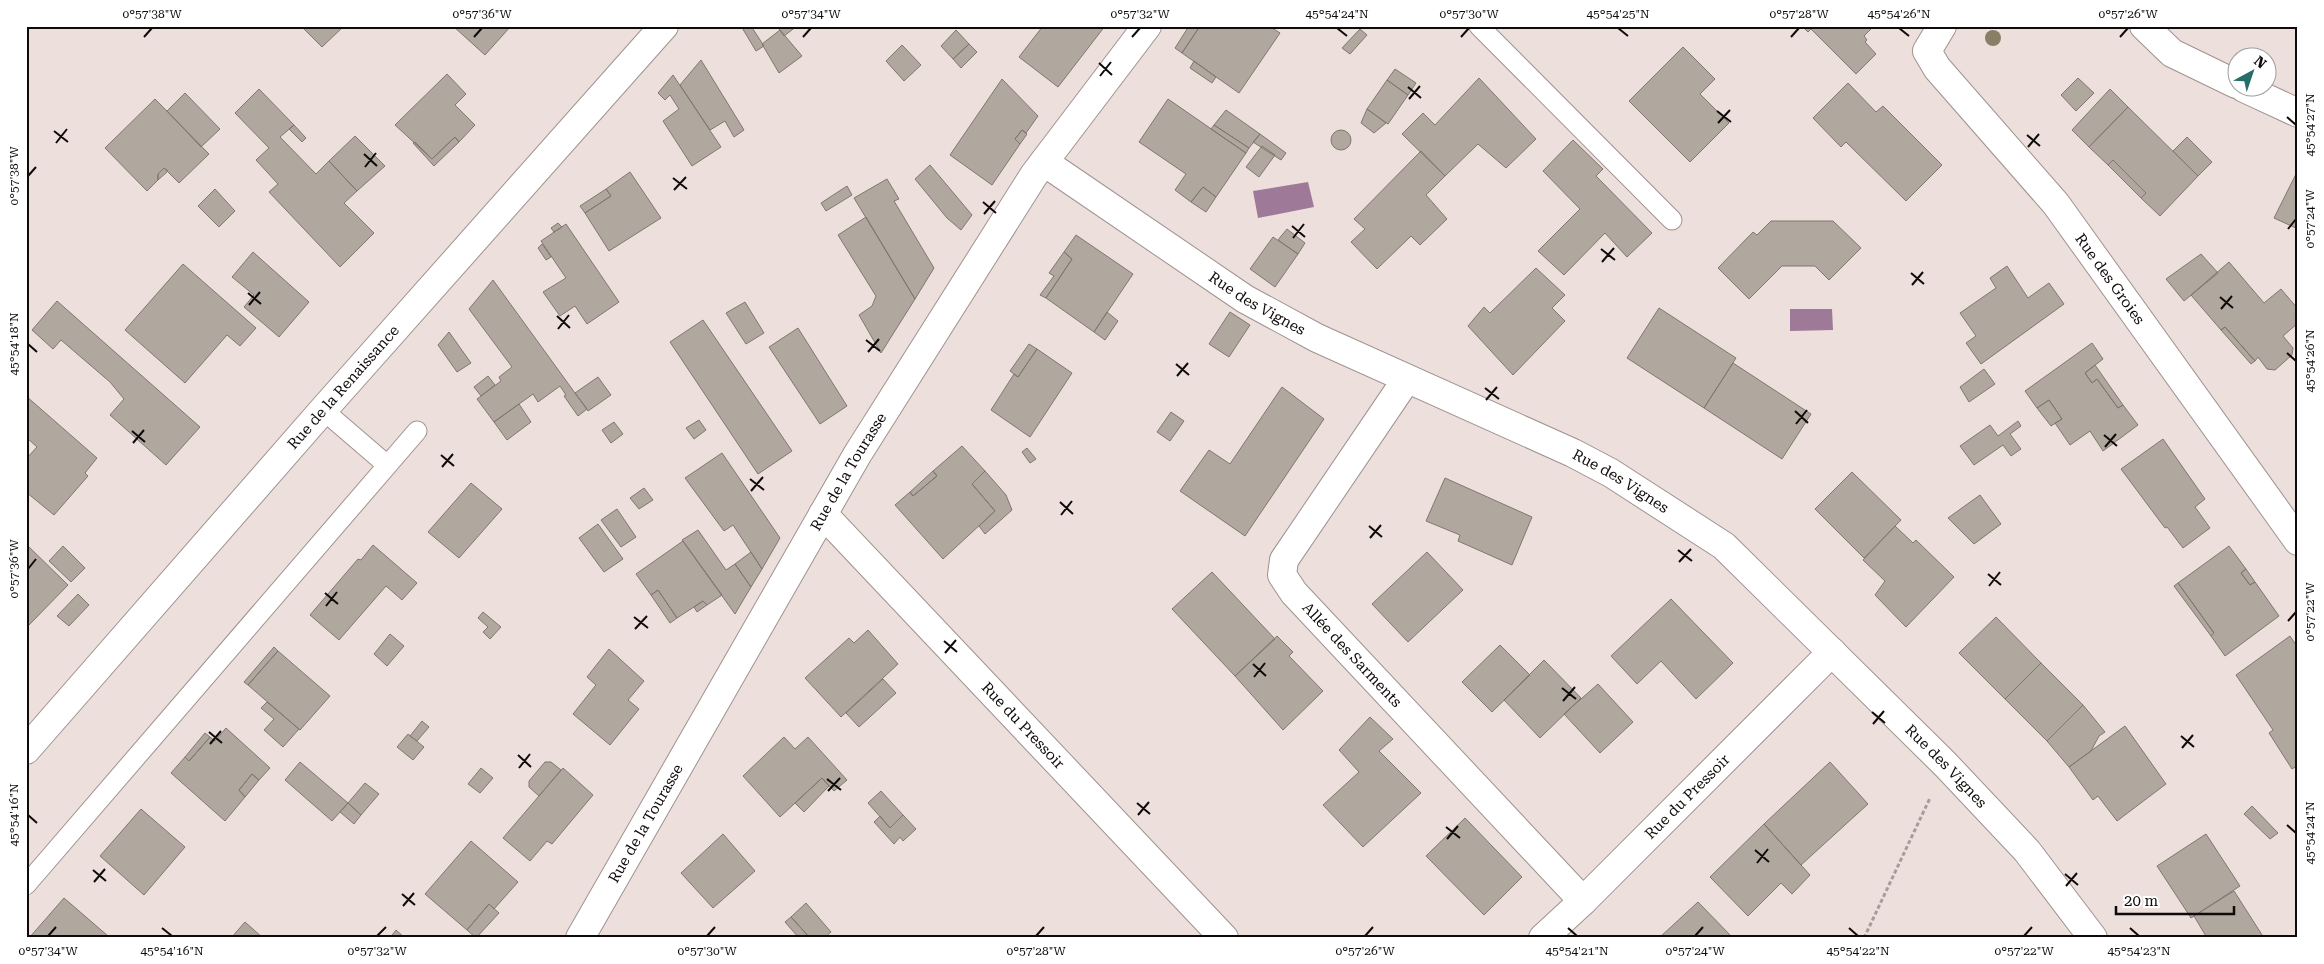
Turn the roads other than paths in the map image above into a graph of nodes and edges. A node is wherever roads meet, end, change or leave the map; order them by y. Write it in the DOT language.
graph roads {
  1 [pos="664,26"];
  2 [pos="1147,26"];
  3 [pos="1479,26"];
  4 [pos="1942,26"];
  5 [pos="2144,26"];
  6 [pos="2226,79"];
  7 [pos="2266,98"];
  8 [pos="2298,113"];
  9 [pos="1044,162"];
  10 [pos="1672,220"];
  11 [pos="1406,380"];
  12 [pos="323,410"];
  13 [pos="416,431"];
  14 [pos="387,465"];
  15 [pos="823,514"];
  16 [pos="2298,540"];
  17 [pos="1832,652"];
  18 [pos="26,750"];
  19 [pos="26,885"];
  20 [pos="1583,901"];
  21 [pos="580,938"];
  22 [pos="1224,938"];
  23 [pos="1542,938"];
  24 [pos="2093,938"];
  1 -- 12 [label="street, Rue de la Renaissance"];
  2 -- 9 [label="street, Rue de la Tourasse"];
  3 -- 10 [label="lane"];
  4 -- 16 [label="street, Rue des Groies"];
  5 -- 6 [label="street"];
  7 -- 8 [label="street"];
  9 -- 11 [label="street, Rue des Vignes"];
  9 -- 15 [label="street, Rue de la Tourasse"];
  11 -- 17 [label="street, Rue des Vignes"];
  11 -- 20 [label="street, Allée des Sarments"];
  12 -- 14 [label="lane"];
  12 -- 18 [label="street, Rue de la Renaissance"];
  13 -- 14 [label="lane"];
  14 -- 19 [label="lane"];
  15 -- 21 [label="street, Rue de la Tourasse"];
  15 -- 22 [label="street, Rue du Pressoir"];
  17 -- 20 [label="street, Rue du Pressoir"];
  17 -- 24 [label="street, Rue des Vignes"];
  20 -- 23 [label="street, Rue du Pressoir"];
}
